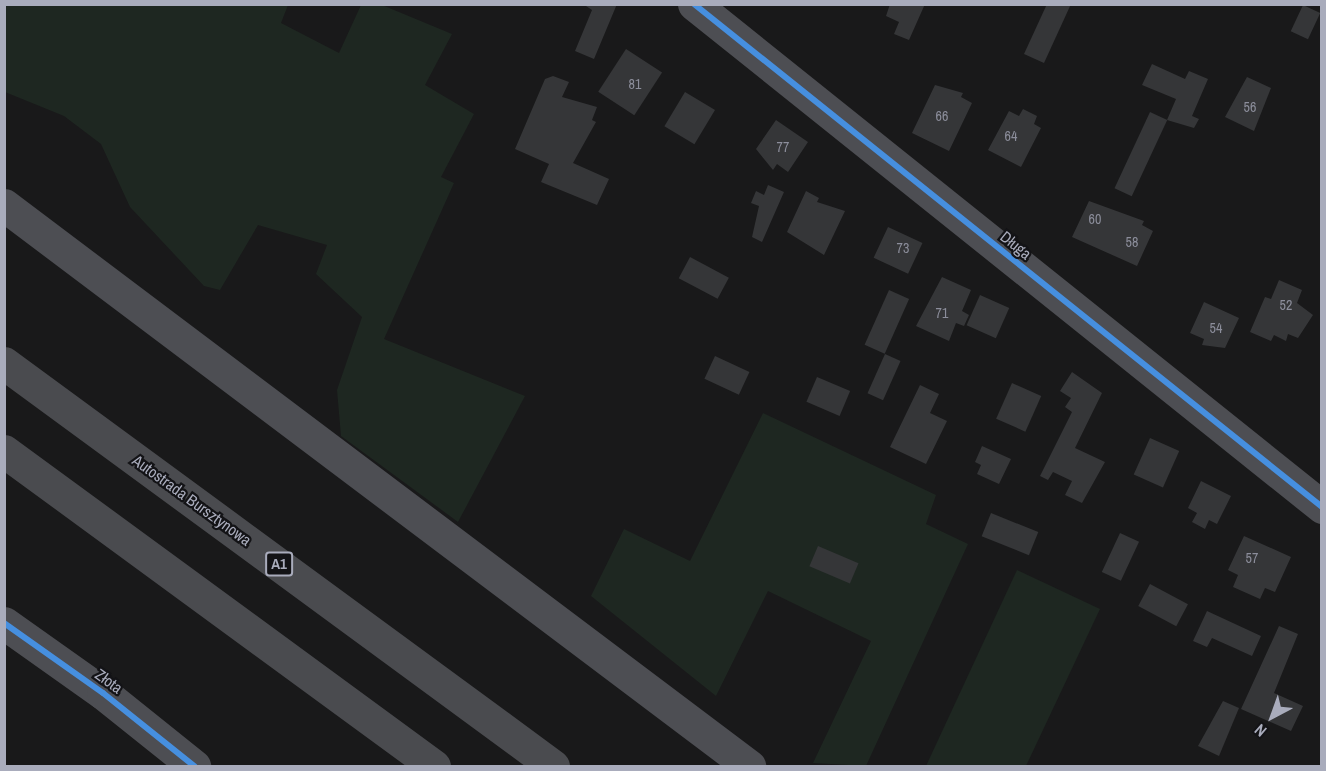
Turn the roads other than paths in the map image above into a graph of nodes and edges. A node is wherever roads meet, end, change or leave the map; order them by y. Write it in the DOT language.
graph roads {
  1 [pos="694,4"];
  2 [pos="4,205"];
  3 [pos="4,363"];
  4 [pos="4,451"];
  5 [pos="1322,507"];
  6 [pos="4,623"];
  7 [pos="194,766"];
  8 [pos="434,766"];
  9 [pos="553,766"];
  10 [pos="749,766"];
  1 -- 5 [label="street, Długa"];
  2 -- 10 [label="street"];
  3 -- 9 [label="highway, Autostrada Bursztynowa / A1"];
  4 -- 8 [label="highway"];
  6 -- 7 [label="street, Złota"];
}
